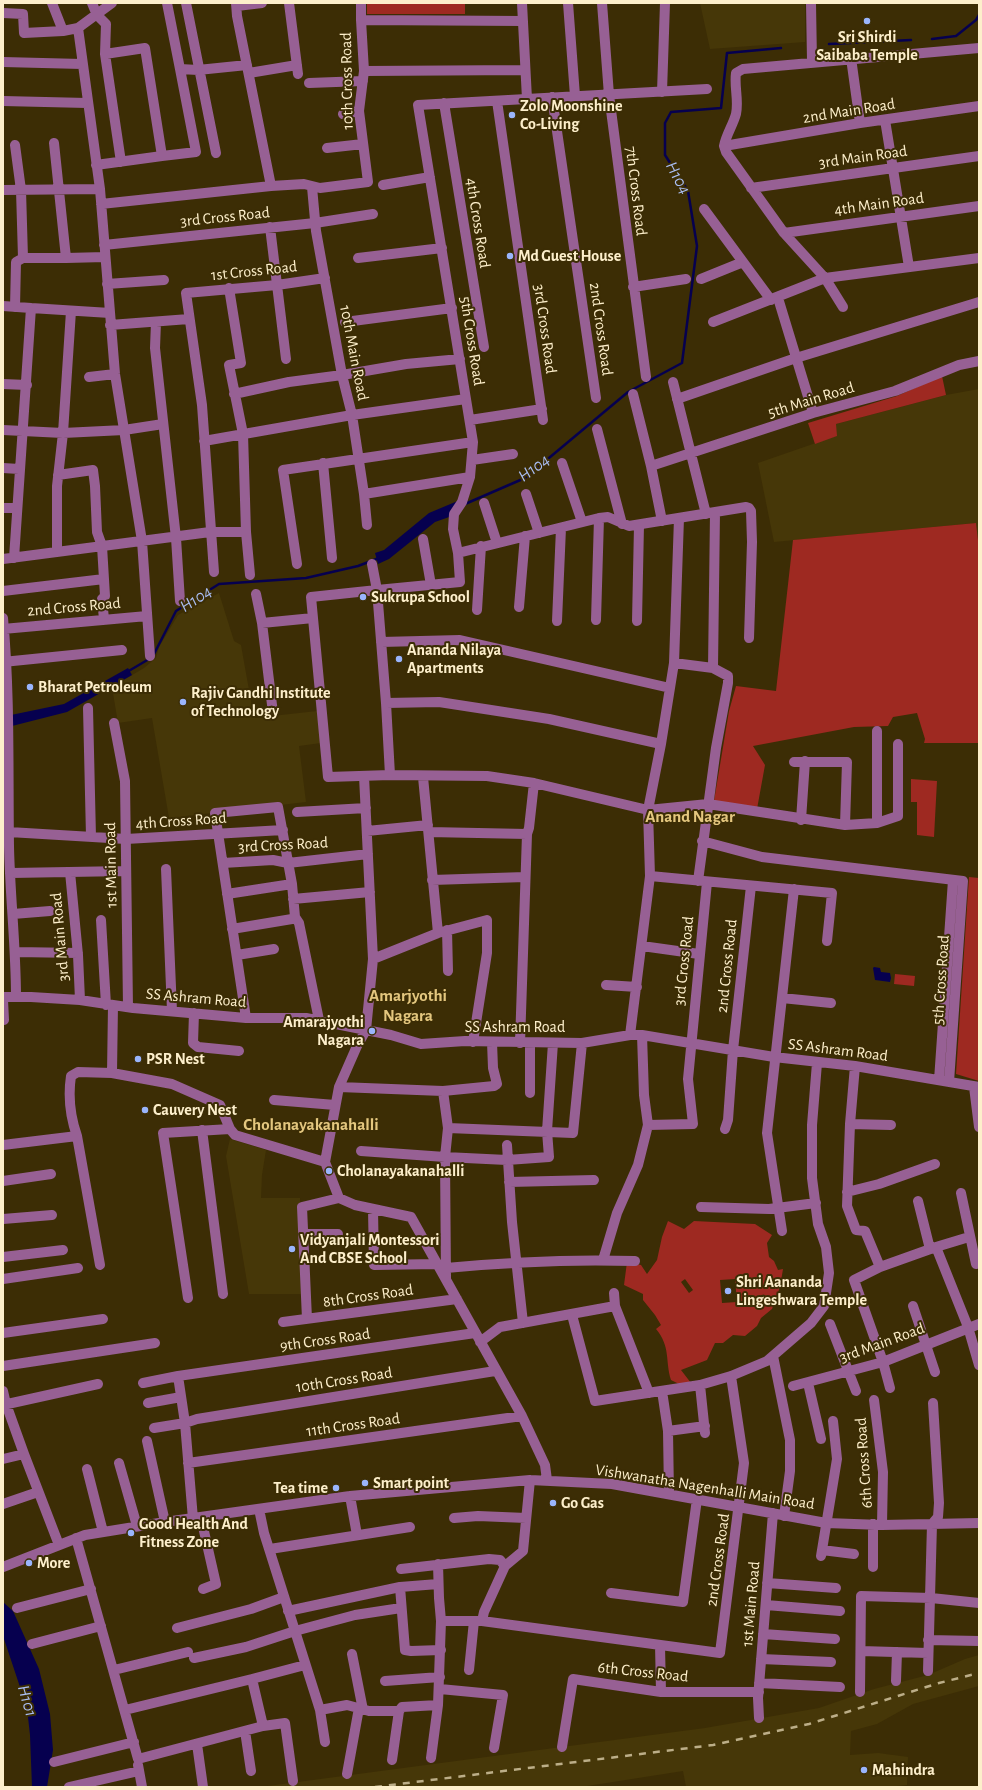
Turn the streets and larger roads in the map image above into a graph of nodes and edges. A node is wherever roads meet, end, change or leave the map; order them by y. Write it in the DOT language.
graph roads {
  1 [pos="52,3"];
  2 [pos="92,3"];
  3 [pos="112,3"];
  4 [pos="167,3"];
  5 [pos="186,3"];
  6 [pos="262,3"];
  7 [pos="289,3"];
  8 [pos="362,3"];
  9 [pos="522,3"];
  10 [pos="568,3"];
  11 [pos="602,3"];
  12 [pos="665,3"];
  13 [pos="811,3"];
  14 [pos="237,4"];
  15 [pos="3,13"];
  16 [pos="98,15"];
  17 [pos="361,20"];
  18 [pos="523,21"];
  19 [pos="78,28"];
  20 [pos="63,32"];
  21 [pos="979,48"];
  22 [pos="105,54"];
  23 [pos="851,58"];
  24 [pos="812,61"];
  25 [pos="3,62"];
  26 [pos="82,64"];
  27 [pos="180,69"];
  28 [pos="248,69"];
  29 [pos="198,70"];
  30 [pos="525,70"];
  31 [pos="363,76"];
  32 [pos="309,83"];
  33 [pos="707,89"];
  34 [pos="662,92"];
  35 [pos="609,95"];
  36 [pos="575,96"];
  37 [pos="552,98"];
  38 [pos="527,99"];
  39 [pos="3,101"];
  40 [pos="497,101"];
  41 [pos="87,103"];
  42 [pos="444,103"];
  43 [pos="979,106"];
  44 [pos="359,111"];
  45 [pos="343,114"];
  46 [pos="884,120"];
  47 [pos="860,123"];
  48 [pos="54,143"];
  49 [pos="363,144"];
  50 [pos="15,145"];
  51 [pos="724,146"];
  52 [pos="328,148"];
  53 [pos="216,153"];
  54 [pos="162,156"];
  55 [pos="979,156"];
  56 [pos="121,162"];
  57 [pos="96,165"];
  58 [pos="893,168"];
  59 [pos="430,177"];
  60 [pos="383,185"];
  61 [pos="271,186"];
  62 [pos="312,187"];
  63 [pos="751,188"];
  64 [pos="100,189"];
  65 [pos="3,190"];
  66 [pos="21,190"];
  67 [pos="59,191"];
  68 [pos="100,204"];
  69 [pos="979,206"];
  70 [pos="704,209"];
  71 [pos="373,214"];
  72 [pos="900,216"];
  73 [pos="315,223"];
  74 [pos="270,228"];
  75 [pos="784,233"];
  76 [pos="104,246"];
  77 [pos="442,248"];
  78 [pos="104,257"];
  79 [pos="22,258"];
  80 [pos="66,258"];
  81 [pos="358,258"];
  82 [pos="979,258"];
  83 [pos="743,262"];
  84 [pos="909,267"];
  85 [pos="325,278"];
  86 [pos="826,278"];
  87 [pos="686,279"];
  88 [pos="701,279"];
  89 [pos="164,280"];
  90 [pos="107,284"];
  91 [pos="277,285"];
  92 [pos="633,287"];
  93 [pos="229,288"];
  94 [pos="775,299"];
  95 [pos="979,302"];
  96 [pos="3,306"];
  97 [pos="15,307"];
  98 [pos="843,307"];
  99 [pos="31,308"];
  100 [pos="452,308"];
  101 [pos="71,311"];
  102 [pos="110,313"];
  103 [pos="189,319"];
  104 [pos="156,322"];
  105 [pos="345,322"];
  106 [pos="713,322"];
  107 [pos="110,324"];
  108 [pos="484,347"];
  109 [pos="796,358"];
  110 [pos="286,359"];
  111 [pos="460,359"];
  112 [pos="979,361"];
  113 [pos="115,374"];
  114 [pos="342,375"];
  115 [pos="89,377"];
  116 [pos="646,377"];
  117 [pos="673,382"];
  118 [pos="3,384"];
  119 [pos="26,385"];
  120 [pos="234,394"];
  121 [pos="633,394"];
  122 [pos="596,398"];
  123 [pos="466,399"];
  124 [pos="677,399"];
  125 [pos="813,413"];
  126 [pos="352,415"];
  127 [pos="470,420"];
  128 [pos="163,424"];
  129 [pos="597,429"];
  130 [pos="3,430"];
  131 [pos="124,430"];
  132 [pos="24,431"];
  133 [pos="62,433"];
  134 [pos="243,434"];
  135 [pos="204,441"];
  136 [pos="474,442"];
  137 [pos="692,453"];
  138 [pos="513,454"];
  139 [pos="359,458"];
  140 [pos="472,460"];
  141 [pos="562,463"];
  142 [pos="324,464"];
  143 [pos="651,466"];
  144 [pos="3,468"];
  145 [pos="19,469"];
  146 [pos="58,475"];
  147 [pos="470,477"];
  148 [pos="364,494"];
  149 [pos="526,494"];
  150 [pos="484,503"];
  151 [pos="3,508"];
  152 [pos="17,508"];
  153 [pos="710,513"];
  154 [pos="599,518"];
  155 [pos="679,518"];
  156 [pos="662,521"];
  157 [pos="582,522"];
  158 [pos="622,524"];
  159 [pos="367,525"];
  160 [pos="639,525"];
  161 [pos="561,528"];
  162 [pos="210,532"];
  163 [pos="246,532"];
  164 [pos="539,533"];
  165 [pos="525,536"];
  166 [pos="176,538"];
  167 [pos="423,540"];
  168 [pos="142,541"];
  169 [pos="497,543"];
  170 [pos="102,546"];
  171 [pos="481,546"];
  172 [pos="57,552"];
  173 [pos="458,553"];
  174 [pos="14,558"];
  175 [pos="332,558"];
  176 [pos="3,560"];
  177 [pos="297,564"];
  178 [pos="372,564"];
  179 [pos="214,572"];
  180 [pos="250,575"];
  181 [pos="104,579"];
  182 [pos="431,585"];
  183 [pos="377,590"];
  184 [pos="3,591"];
  185 [pos="256,594"];
  186 [pos="180,601"];
  187 [pos="519,607"];
  188 [pos="477,610"];
  189 [pos="147,616"];
  190 [pos="3,618"];
  191 [pos="313,618"];
  192 [pos="104,619"];
  193 [pos="596,620"];
  194 [pos="558,621"];
  195 [pos="637,621"];
  196 [pos="262,623"];
  197 [pos="4,629"];
  198 [pos="749,638"];
  199 [pos="381,642"];
  200 [pos="122,650"];
  201 [pos="150,656"];
  202 [pos="4,662"];
  203 [pos="674,663"];
  204 [pos="713,668"];
  205 [pos="670,688"];
  206 [pos="5,697"];
  207 [pos="386,703"];
  208 [pos="88,708"];
  209 [pos="273,713"];
  210 [pos="114,723"];
  211 [pos="877,731"];
  212 [pos="6,732"];
  213 [pos="661,744"];
  214 [pos="898,744"];
  215 [pos="805,761"];
  216 [pos="6,762"];
  217 [pos="794,762"];
  218 [pos="390,775"];
  219 [pos="364,776"];
  220 [pos="423,777"];
  221 [pos="534,783"];
  222 [pos="6,792"];
  223 [pos="708,804"];
  224 [pos="366,808"];
  225 [pos="648,810"];
  226 [pos="297,812"];
  227 [pos="801,820"];
  228 [pos="878,823"];
  229 [pos="845,825"];
  230 [pos="7,827"];
  231 [pos="428,829"];
  232 [pos="283,830"];
  233 [pos="367,831"];
  234 [pos="218,833"];
  235 [pos="526,834"];
  236 [pos="91,837"];
  237 [pos="126,839"];
  238 [pos="702,841"];
  239 [pos="368,854"];
  240 [pos="223,863"];
  241 [pos="288,863"];
  242 [pos="166,869"];
  243 [pos="126,871"];
  244 [pos="70,872"];
  245 [pos="11,873"];
  246 [pos="650,876"];
  247 [pos="525,877"];
  248 [pos="432,880"];
  249 [pos="702,881"];
  250 [pos="292,884"];
  251 [pos="751,886"];
  252 [pos="794,889"];
  253 [pos="370,892"];
  254 [pos="227,894"];
  255 [pos="293,899"];
  256 [pos="50,911"];
  257 [pos="13,914"];
  258 [pos="295,917"];
  259 [pos="101,920"];
  260 [pos="232,929"];
  261 [pos="442,931"];
  262 [pos="828,941"];
  263 [pos="642,946"];
  264 [pos="274,949"];
  265 [pos="16,952"];
  266 [pos="78,953"];
  267 [pos="699,954"];
  268 [pos="236,955"];
  269 [pos="373,959"];
  270 [pos="448,971"];
  271 [pos="606,985"];
  272 [pos="637,987"];
  273 [pos="16,998"];
  274 [pos="782,998"];
  275 [pos="3,999"];
  276 [pos="80,1000"];
  277 [pos="831,1003"];
  278 [pos="110,1005"];
  279 [pos="128,1007"];
  280 [pos="172,1011"];
  281 [pos="194,1013"];
  282 [pos="246,1018"];
  283 [pos="4,1020"];
  284 [pos="319,1020"];
  285 [pos="366,1030"];
  286 [pos="630,1035"];
  287 [pos="642,1035"];
  288 [pos="473,1042"];
  289 [pos="492,1042"];
  290 [pos="525,1043"];
  291 [pos="554,1043"];
  292 [pos="582,1043"];
  293 [pos="691,1043"];
  294 [pos="733,1050"];
  295 [pos="239,1051"];
  296 [pos="774,1057"];
  297 [pos="817,1063"];
  298 [pos="855,1066"];
  299 [pos="112,1074"];
  300 [pos="944,1080"];
  301 [pos="339,1087"];
  302 [pos="976,1087"];
  303 [pos="443,1091"];
  304 [pos="530,1093"];
  305 [pos="274,1100"];
  306 [pos="335,1105"];
  307 [pos="850,1124"];
  308 [pos="648,1125"];
  309 [pos="891,1125"];
  310 [pos="979,1127"];
  311 [pos="448,1128"];
  312 [pos="230,1129"];
  313 [pos="725,1129"];
  314 [pos="202,1130"];
  315 [pos="547,1131"];
  316 [pos="77,1136"];
  317 [pos="3,1145"];
  318 [pos="507,1145"];
  319 [pos="361,1151"];
  320 [pos="445,1157"];
  321 [pos="507,1160"];
  322 [pos="325,1162"];
  323 [pos="935,1164"];
  324 [pos="51,1174"];
  325 [pos="594,1180"];
  326 [pos="3,1181"];
  327 [pos="509,1182"];
  328 [pos="847,1192"];
  329 [pos="961,1193"];
  330 [pos="338,1198"];
  331 [pos="918,1201"];
  332 [pos="816,1203"];
  333 [pos="701,1207"];
  334 [pos="779,1207"];
  335 [pos="373,1209"];
  336 [pos="52,1215"];
  337 [pos="3,1219"];
  338 [pos="782,1231"];
  339 [pos="303,1234"];
  340 [pos="338,1234"];
  341 [pos="969,1237"];
  342 [pos="933,1248"];
  343 [pos="63,1250"];
  344 [pos="3,1257"];
  345 [pos="603,1260"];
  346 [pos="634,1261"];
  347 [pos="516,1262"];
  348 [pos="979,1263"];
  349 [pos="100,1265"];
  350 [pos="441,1266"];
  351 [pos="880,1267"];
  352 [pos="78,1268"];
  353 [pos="3,1279"];
  354 [pos="614,1293"];
  355 [pos="223,1294"];
  356 [pos="188,1298"];
  357 [pos="456,1299"];
  358 [pos="615,1306"];
  359 [pos="913,1306"];
  360 [pos="572,1315"];
  361 [pos="103,1319"];
  362 [pos="307,1319"];
  363 [pos="283,1322"];
  364 [pos="524,1323"];
  365 [pos="830,1324"];
  366 [pos="979,1324"];
  367 [pos="968,1327"];
  368 [pos="3,1333"];
  369 [pos="478,1337"];
  370 [pos="155,1343"];
  371 [pos="927,1344"];
  372 [pos="773,1356"];
  373 [pos="884,1362"];
  374 [pos="979,1365"];
  375 [pos="3,1366"];
  376 [pos="495,1371"];
  377 [pos="850,1372"];
  378 [pos="935,1372"];
  379 [pos="178,1376"];
  380 [pos="731,1376"];
  381 [pos="143,1383"];
  382 [pos="808,1383"];
  383 [pos="98,1384"];
  384 [pos="700,1385"];
  385 [pos="793,1386"];
  386 [pos="890,1388"];
  387 [pos="3,1391"];
  388 [pos="662,1391"];
  389 [pos="856,1391"];
  390 [pos="649,1393"];
  391 [pos="181,1397"];
  392 [pos="874,1400"];
  393 [pos="148,1402"];
  394 [pos="933,1403"];
  395 [pos="4,1405"];
  396 [pos="522,1416"];
  397 [pos="833,1421"];
  398 [pos="186,1422"];
  399 [pos="154,1428"];
  400 [pos="668,1431"];
  401 [pos="821,1439"];
  402 [pos="147,1441"];
  403 [pos="24,1454"];
  404 [pos="3,1459"];
  405 [pos="119,1463"];
  406 [pos="188,1463"];
  407 [pos="86,1469"];
  408 [pos="530,1480"];
  409 [pos="547,1480"];
  410 [pos="38,1492"];
  411 [pos="669,1494"];
  412 [pos="350,1496"];
  413 [pos="697,1500"];
  414 [pos="3,1504"];
  415 [pos="740,1507"];
  416 [pos="258,1509"];
  417 [pos="773,1513"];
  418 [pos="784,1516"];
  419 [pos="454,1518"];
  420 [pos="526,1518"];
  421 [pos="197,1519"];
  422 [pos="165,1522"];
  423 [pos="826,1523"];
  424 [pos="979,1523"];
  425 [pos="878,1524"];
  426 [pos="932,1524"];
  427 [pos="137,1526"];
  428 [pos="410,1527"];
  429 [pos="103,1532"];
  430 [pos="357,1535"];
  431 [pos="76,1538"];
  432 [pos="60,1545"];
  433 [pos="270,1549"];
  434 [pos="854,1554"];
  435 [pos="438,1564"];
  436 [pos="505,1566"];
  437 [pos="3,1567"];
  438 [pos="873,1567"];
  439 [pos="401,1569"];
  440 [pos="767,1583"];
  441 [pos="438,1584"];
  442 [pos="400,1587"];
  443 [pos="836,1588"];
  444 [pos="91,1589"];
  445 [pos="203,1589"];
  446 [pos="611,1593"];
  447 [pos="284,1597"];
  448 [pos="931,1598"];
  449 [pos="979,1603"];
  450 [pos="766,1605"];
  451 [pos="17,1608"];
  452 [pos="401,1608"];
  453 [pos="288,1611"];
  454 [pos="840,1611"];
  455 [pos="478,1621"];
  456 [pos="441,1622"];
  457 [pos="101,1626"];
  458 [pos="177,1628"];
  459 [pos="294,1631"];
  460 [pos="763,1634"];
  461 [pos="835,1639"];
  462 [pos="928,1640"];
  463 [pos="979,1641"];
  464 [pos="32,1644"];
  465 [pos="660,1645"];
  466 [pos="440,1650"];
  467 [pos="861,1651"];
  468 [pos="897,1652"];
  469 [pos="928,1652"];
  470 [pos="352,1654"];
  471 [pos="761,1659"];
  472 [pos="831,1662"];
  473 [pos="306,1665"];
  474 [pos="114,1670"];
  475 [pos="469,1670"];
  476 [pos="928,1671"];
  477 [pos="440,1677"];
  478 [pos="252,1679"];
  479 [pos="385,1681"];
  480 [pos="896,1681"];
  481 [pos="840,1687"];
  482 [pos="440,1689"];
  483 [pos="759,1691"];
  484 [pos="661,1692"];
  485 [pos="860,1692"];
  486 [pos="438,1705"];
  487 [pos="361,1709"];
  488 [pos="125,1710"];
  489 [pos="320,1710"];
  490 [pos="399,1711"];
  491 [pos="759,1718"];
  492 [pos="263,1726"];
  493 [pos="245,1731"];
  494 [pos="134,1742"];
  495 [pos="325,1742"];
  496 [pos="197,1744"];
  497 [pos="562,1746"];
  498 [pos="494,1748"];
  499 [pos="431,1758"];
  500 [pos="138,1760"];
  501 [pos="392,1760"];
  502 [pos="54,1762"];
  503 [pos="139,1771"];
  504 [pos="250,1771"];
  505 [pos="347,1774"];
  506 [pos="293,1781"];
  507 [pos="69,1787"];
  508 [pos="142,1787"];
  509 [pos="204,1787"];
  1 -- 20 [label="street"];
  2 -- 16 [label="street"];
  3 -- 16 [label="street"];
  4 -- 27 [label="street"];
  5 -- 29 [label="street"];
  6 -- 14 [label="street"];
  7 -- 28 [label="street"];
  8 -- 17 [label="street, 10th Cross Road"];
  9 -- 18 [label="street"];
  10 -- 36 [label="street"];
  11 -- 35 [label="street, 7th Cross Road"];
  12 -- 34 [label="street"];
  13 -- 24 [label="street"];
  14 -- 28 [label="street"];
  15 -- 20 [label="street"];
  16 -- 19 [label="street"];
  16 -- 22 [label="street"];
  17 -- 18 [label="street"];
  17 -- 31 [label="street, 10th Cross Road"];
  18 -- 30 [label="street"];
  19 -- 20 [label="street"];
  19 -- 26 [label="street"];
  21 -- 23 [label="street"];
  22 -- 54 [label="street"];
  22 -- 56 [label="street"];
  23 -- 24 [label="street"];
  23 -- 47 [label="street"];
  24 -- 51 [label="street"];
  25 -- 26 [label="street"];
  26 -- 41 [label="street"];
  27 -- 29 [label="street"];
  27 -- 54 [label="street"];
  28 -- 29 [label="street"];
  28 -- 61 [label="street"];
  29 -- 53 [label="street"];
  30 -- 31 [label="street"];
  30 -- 38 [label="street"];
  31 -- 32 [label="street"];
  31 -- 44 [label="street, 10th Cross Road"];
  33 -- 34 [label="street"];
  34 -- 35 [label="street"];
  35 -- 36 [label="street"];
  35 -- 92 [label="street, 7th Cross Road"];
  36 -- 37 [label="street"];
  37 -- 38 [label="street"];
  37 -- 122 [label="street, 2nd Cross Road"];
  38 -- 40 [label="street"];
  39 -- 41 [label="street"];
  40 -- 42 [label="street"];
  40 -- 127 [label="street, 3rd Cross Road"];
  41 -- 57 [label="street"];
  42 -- 59 [label="street, 5th Cross Road"];
  42 -- 108 [label="street, 4th Cross Road"];
  43 -- 46 [label="street, 2nd Main Road"];
  44 -- 45 [label="street"];
  44 -- 49 [label="street, 10th Cross Road"];
  46 -- 47 [label="street, 2nd Main Road"];
  46 -- 58 [label="street"];
  47 -- 51 [label="street, 2nd Main Road"];
  48 -- 67 [label="street"];
  49 -- 52 [label="street"];
  49 -- 62 [label="street, 10th Cross Road"];
  50 -- 66 [label="street"];
  51 -- 63 [label="street"];
  54 -- 56 [label="street"];
  55 -- 58 [label="street, 3rd Main Road"];
  56 -- 57 [label="street"];
  57 -- 64 [label="street"];
  58 -- 63 [label="street, 3rd Main Road"];
  58 -- 72 [label="street"];
  59 -- 60 [label="street"];
  59 -- 77 [label="street, 5th Cross Road"];
  61 -- 62 [label="street"];
  61 -- 68 [label="street"];
  62 -- 73 [label="street, 10th Main Road"];
  63 -- 75 [label="street"];
  64 -- 67 [label="street"];
  64 -- 68 [label="street"];
  65 -- 66 [label="street"];
  66 -- 67 [label="street"];
  66 -- 79 [label="street"];
  67 -- 80 [label="street"];
  68 -- 76 [label="street"];
  69 -- 72 [label="street, 4th Main Road"];
  70 -- 83 [label="street"];
  71 -- 73 [label="street, 3rd Cross Road"];
  72 -- 75 [label="street, 4th Main Road"];
  72 -- 84 [label="street"];
  73 -- 74 [label="street, 3rd Cross Road"];
  73 -- 85 [label="street, 10th Main Road"];
  74 -- 76 [label="street, 3rd Cross Road"];
  74 -- 91 [label="street"];
  75 -- 86 [label="street"];
  76 -- 78 [label="street"];
  77 -- 81 [label="street"];
  77 -- 100 [label="street, 5th Cross Road"];
  78 -- 80 [label="street"];
  78 -- 90 [label="street"];
  79 -- 80 [label="street"];
  79 -- 97 [label="street"];
  82 -- 84 [label="street"];
  83 -- 88 [label="street"];
  83 -- 94 [label="street"];
  84 -- 86 [label="street"];
  85 -- 91 [label="street, 1st Cross Road"];
  85 -- 114 [label="street, 10th Main Road"];
  86 -- 94 [label="street"];
  86 -- 98 [label="street"];
  87 -- 92 [label="street"];
  89 -- 90 [label="street"];
  90 -- 102 [label="street"];
  91 -- 93 [label="street, 1st Cross Road"];
  91 -- 110 [label="street"];
  92 -- 116 [label="street, 7th Cross Road"];
  93 -- 103 [label="street, 1st Cross Road"];
  93 -- 120 [label="street"];
  94 -- 106 [label="street"];
  94 -- 109 [label="street"];
  95 -- 109 [label="street"];
  96 -- 97 [label="street"];
  97 -- 99 [label="street"];
  99 -- 101 [label="street"];
  99 -- 119 [label="street"];
  100 -- 105 [label="street"];
  100 -- 111 [label="street, 5th Cross Road"];
  101 -- 102 [label="street"];
  101 -- 133 [label="street"];
  102 -- 107 [label="street"];
  103 -- 104 [label="street"];
  103 -- 135 [label="street"];
  104 -- 107 [label="street"];
  104 -- 128 [label="street"];
  107 -- 113 [label="street"];
  109 -- 124 [label="street"];
  109 -- 125 [label="street"];
  111 -- 114 [label="street"];
  111 -- 123 [label="street, 5th Cross Road"];
  112 -- 125 [label="street, 5th Main Road"];
  113 -- 115 [label="street"];
  113 -- 131 [label="street"];
  114 -- 120 [label="street"];
  114 -- 126 [label="street, 10th Main Road"];
  117 -- 124 [label="street"];
  118 -- 119 [label="street"];
  119 -- 132 [label="street"];
  120 -- 134 [label="street"];
  121 -- 143 [label="street"];
  123 -- 126 [label="street"];
  123 -- 127 [label="street, 5th Cross Road"];
  124 -- 137 [label="street"];
  125 -- 137 [label="street, 5th Main Road"];
  126 -- 134 [label="street"];
  126 -- 139 [label="street, 10th Main Road"];
  127 -- 136 [label="street, 5th Cross Road"];
  128 -- 131 [label="street"];
  128 -- 166 [label="street"];
  129 -- 158 [label="street"];
  130 -- 132 [label="street"];
  131 -- 133 [label="street"];
  131 -- 168 [label="street"];
  132 -- 133 [label="street"];
  132 -- 145 [label="street"];
  133 -- 146 [label="street"];
  134 -- 135 [label="street"];
  134 -- 163 [label="street"];
  135 -- 162 [label="street"];
  136 -- 139 [label="street"];
  136 -- 140 [label="street, 5th Cross Road"];
  137 -- 143 [label="street, 5th Main Road"];
  137 -- 153 [label="street"];
  138 -- 140 [label="street"];
  139 -- 142 [label="street"];
  139 -- 148 [label="street, 10th Main Road"];
  140 -- 147 [label="street, 5th Cross Road"];
  141 -- 157 [label="street"];
  142 -- 175 [label="street"];
  142 -- 177 [label="street"];
  143 -- 156 [label="street"];
  144 -- 145 [label="street"];
  145 -- 152 [label="street"];
  146 -- 170 [label="street"];
  146 -- 172 [label="street"];
  147 -- 148 [label="street"];
  147 -- 173 [label="street, 5th Cross Road"];
  148 -- 159 [label="street, 10th Main Road"];
  149 -- 164 [label="street"];
  150 -- 169 [label="street"];
  151 -- 152 [label="street"];
  152 -- 174 [label="street"];
  153 -- 155 [label="street"];
  153 -- 198 [label="street"];
  153 -- 204 [label="street"];
  154 -- 157 [label="street"];
  154 -- 158 [label="street"];
  154 -- 193 [label="street"];
  155 -- 156 [label="street"];
  155 -- 203 [label="street"];
  156 -- 160 [label="street"];
  157 -- 161 [label="street"];
  158 -- 160 [label="street"];
  160 -- 195 [label="street"];
  161 -- 164 [label="street"];
  161 -- 194 [label="street"];
  162 -- 163 [label="street"];
  162 -- 166 [label="street"];
  162 -- 179 [label="street"];
  163 -- 180 [label="street"];
  164 -- 165 [label="street"];
  165 -- 169 [label="street"];
  165 -- 187 [label="street"];
  166 -- 168 [label="street"];
  166 -- 186 [label="street"];
  167 -- 182 [label="street"];
  168 -- 170 [label="street"];
  168 -- 189 [label="street"];
  169 -- 171 [label="street"];
  170 -- 172 [label="street"];
  170 -- 181 [label="street"];
  171 -- 173 [label="street"];
  171 -- 188 [label="street"];
  172 -- 174 [label="street"];
  173 -- 182 [label="street"];
  174 -- 176 [label="street"];
  178 -- 183 [label="street"];
  181 -- 184 [label="street"];
  181 -- 192 [label="street"];
  182 -- 183 [label="street"];
  183 -- 191 [label="street"];
  183 -- 199 [label="street"];
  185 -- 196 [label="street"];
  189 -- 192 [label="street, 2nd Cross Road"];
  189 -- 201 [label="street"];
  190 -- 197 [label="street"];
  191 -- 196 [label="street"];
  191 -- 219 [label="street"];
  192 -- 197 [label="street, 2nd Cross Road"];
  196 -- 209 [label="street"];
  197 -- 202 [label="street"];
  199 -- 205 [label="street"];
  199 -- 207 [label="street"];
  200 -- 202 [label="street"];
  202 -- 206 [label="street"];
  203 -- 204 [label="street"];
  203 -- 205 [label="street"];
  204 -- 223 [label="street, 3rd Cross Road"];
  205 -- 213 [label="street"];
  206 -- 212 [label="street"];
  207 -- 213 [label="street"];
  207 -- 218 [label="street"];
  208 -- 236 [label="street"];
  210 -- 237 [label="street, 1st Main Road"];
  211 -- 228 [label="street"];
  212 -- 216 [label="street"];
  213 -- 225 [label="street"];
  214 -- 228 [label="street"];
  215 -- 217 [label="street"];
  215 -- 227 [label="street"];
  215 -- 229 [label="street"];
  216 -- 222 [label="street"];
  218 -- 219 [label="street"];
  218 -- 220 [label="street"];
  219 -- 224 [label="street"];
  220 -- 221 [label="street"];
  220 -- 231 [label="street"];
  221 -- 225 [label="street"];
  221 -- 235 [label="street"];
  222 -- 230 [label="street"];
  223 -- 225 [label="street"];
  223 -- 227 [label="street"];
  223 -- 238 [label="street, 3rd Cross Road"];
  224 -- 226 [label="street"];
  224 -- 233 [label="street"];
  225 -- 246 [label="street"];
  227 -- 229 [label="street"];
  228 -- 229 [label="street"];
  230 -- 236 [label="street, 4th Cross Road"];
  230 -- 245 [label="street"];
  231 -- 233 [label="street"];
  231 -- 235 [label="street"];
  231 -- 248 [label="street"];
  232 -- 234 [label="street, 4th Cross Road"];
  232 -- 234 [label="street"];
  232 -- 241 [label="street"];
  233 -- 239 [label="street"];
  234 -- 237 [label="street, 4th Cross Road"];
  234 -- 240 [label="street"];
  235 -- 247 [label="street"];
  236 -- 237 [label="street, 4th Cross Road"];
  237 -- 243 [label="street, 1st Main Road"];
  238 -- 249 [label="street, 3rd Cross Road"];
  238 -- 300 [label="street, 5th Cross Road"];
  239 -- 241 [label="street, 3rd Cross Road"];
  239 -- 253 [label="street"];
  240 -- 241 [label="street, 3rd Cross Road"];
  240 -- 254 [label="street"];
  241 -- 250 [label="street"];
  242 -- 280 [label="street"];
  243 -- 244 [label="street"];
  243 -- 279 [label="street, 1st Main Road"];
  244 -- 245 [label="street"];
  244 -- 266 [label="street, 3rd Main Road"];
  245 -- 257 [label="street"];
  246 -- 249 [label="street"];
  246 -- 263 [label="street"];
  247 -- 248 [label="street"];
  247 -- 290 [label="street"];
  248 -- 261 [label="street"];
  249 -- 251 [label="street"];
  249 -- 267 [label="street, 3rd Cross Road"];
  250 -- 254 [label="street"];
  250 -- 255 [label="street"];
  251 -- 252 [label="street"];
  251 -- 294 [label="street, 2nd Cross Road"];
  252 -- 262 [label="street"];
  252 -- 274 [label="street"];
  253 -- 255 [label="street"];
  253 -- 269 [label="street"];
  254 -- 260 [label="street"];
  255 -- 258 [label="street"];
  256 -- 257 [label="street"];
  257 -- 265 [label="street"];
  258 -- 260 [label="street"];
  258 -- 284 [label="street"];
  259 -- 278 [label="street"];
  260 -- 268 [label="street"];
  261 -- 269 [label="street"];
  261 -- 270 [label="street"];
  261 -- 288 [label="street"];
  263 -- 267 [label="street"];
  263 -- 272 [label="street"];
  264 -- 268 [label="street"];
  265 -- 266 [label="street"];
  265 -- 273 [label="street"];
  266 -- 276 [label="street, 3rd Main Road"];
  267 -- 293 [label="street, 3rd Cross Road"];
  268 -- 282 [label="street"];
  269 -- 285 [label="street"];
  271 -- 272 [label="street"];
  272 -- 286 [label="street"];
  273 -- 275 [label="street, SS Ashram Road"];
  273 -- 276 [label="street, SS Ashram Road"];
  274 -- 277 [label="street"];
  274 -- 296 [label="street"];
  275 -- 283 [label="street"];
  276 -- 278 [label="street, SS Ashram Road"];
  278 -- 279 [label="street, SS Ashram Road"];
  278 -- 299 [label="street"];
  279 -- 280 [label="street, SS Ashram Road"];
  280 -- 281 [label="street, SS Ashram Road"];
  281 -- 282 [label="street, SS Ashram Road"];
  281 -- 295 [label="street"];
  282 -- 284 [label="street, SS Ashram Road"];
  284 -- 285 [label="street, SS Ashram Road"];
  285 -- 288 [label="street, SS Ashram Road"];
  285 -- 301 [label="street"];
  286 -- 287 [label="street, SS Ashram Road"];
  286 -- 292 [label="street, SS Ashram Road"];
  287 -- 293 [label="street, SS Ashram Road"];
  287 -- 308 [label="street"];
  288 -- 289 [label="street, SS Ashram Road"];
  289 -- 290 [label="street, SS Ashram Road"];
  289 -- 303 [label="street"];
  290 -- 291 [label="street, SS Ashram Road"];
  290 -- 304 [label="street"];
  291 -- 292 [label="street, SS Ashram Road"];
  291 -- 315 [label="street"];
  292 -- 315 [label="street"];
  293 -- 294 [label="street, SS Ashram Road"];
  293 -- 308 [label="street, 3rd Cross Road"];
  294 -- 296 [label="street, SS Ashram Road"];
  294 -- 313 [label="street, 2nd Cross Road"];
  296 -- 297 [label="street, SS Ashram Road"];
  296 -- 334 [label="street"];
  297 -- 298 [label="street, SS Ashram Road"];
  297 -- 332 [label="street"];
  298 -- 300 [label="street, SS Ashram Road"];
  298 -- 307 [label="street"];
  299 -- 312 [label="street"];
  299 -- 316 [label="street"];
  300 -- 302 [label="street, SS Ashram Road"];
  301 -- 303 [label="street"];
  301 -- 306 [label="street"];
  302 -- 310 [label="street"];
  303 -- 311 [label="street"];
  305 -- 306 [label="street"];
  306 -- 322 [label="street"];
  307 -- 309 [label="street"];
  307 -- 328 [label="street"];
  308 -- 345 [label="street"];
  311 -- 315 [label="street"];
  311 -- 320 [label="street"];
  312 -- 314 [label="street"];
  312 -- 322 [label="street"];
  314 -- 355 [label="street"];
  314 -- 356 [label="street"];
  315 -- 321 [label="street"];
  316 -- 317 [label="street"];
  316 -- 349 [label="street"];
  318 -- 321 [label="street"];
  319 -- 320 [label="street"];
  320 -- 321 [label="street"];
  320 -- 350 [label="street"];
  321 -- 327 [label="street"];
  322 -- 330 [label="street"];
  323 -- 328 [label="street"];
  324 -- 326 [label="street"];
  325 -- 327 [label="street"];
  327 -- 347 [label="street"];
  328 -- 351 [label="street"];
  329 -- 341 [label="street"];
  330 -- 335 [label="street"];
  330 -- 339 [label="street"];
  331 -- 342 [label="street"];
  332 -- 334 [label="street"];
  332 -- 372 [label="street"];
  333 -- 334 [label="street"];
  334 -- 338 [label="street"];
  335 -- 350 [label="street"];
  335 -- 350 [label="street"];
  336 -- 337 [label="street"];
  339 -- 340 [label="street"];
  339 -- 362 [label="street"];
  341 -- 342 [label="street"];
  341 -- 348 [label="street"];
  342 -- 351 [label="street"];
  342 -- 367 [label="street"];
  343 -- 344 [label="street"];
  345 -- 346 [label="street"];
  345 -- 347 [label="street"];
  347 -- 350 [label="street"];
  347 -- 364 [label="street"];
  350 -- 357 [label="street"];
  351 -- 373 [label="street"];
  352 -- 353 [label="street"];
  354 -- 358 [label="street"];
  357 -- 362 [label="street, 8th Cross Road"];
  357 -- 369 [label="street"];
  358 -- 360 [label="street"];
  358 -- 390 [label="street"];
  359 -- 371 [label="street"];
  360 -- 364 [label="street"];
  360 -- 390 [label="street"];
  361 -- 368 [label="street"];
  362 -- 363 [label="street, 8th Cross Road"];
  364 -- 369 [label="street"];
  365 -- 377 [label="street"];
  366 -- 367 [label="street, 3rd Main Road"];
  367 -- 371 [label="street, 3rd Main Road"];
  367 -- 374 [label="street"];
  369 -- 376 [label="street"];
  369 -- 379 [label="street, 9th Cross Road"];
  370 -- 375 [label="street"];
  371 -- 373 [label="street, 3rd Main Road"];
  371 -- 378 [label="street"];
  372 -- 380 [label="street"];
  372 -- 418 [label="street"];
  373 -- 377 [label="street, 3rd Main Road"];
  373 -- 386 [label="street"];
  376 -- 396 [label="street"];
  376 -- 398 [label="street, 10th Cross Road"];
  377 -- 382 [label="street, 3rd Main Road"];
  377 -- 389 [label="street"];
  379 -- 381 [label="street, 9th Cross Road"];
  379 -- 391 [label="street"];
  380 -- 384 [label="street"];
  380 -- 415 [label="street, 2nd Cross Road"];
  382 -- 385 [label="street, 3rd Main Road"];
  382 -- 401 [label="street"];
  383 -- 395 [label="street"];
  384 -- 388 [label="street"];
  384 -- 400 [label="street"];
  387 -- 395 [label="street"];
  388 -- 390 [label="street"];
  388 -- 400 [label="street"];
  391 -- 393 [label="street"];
  391 -- 398 [label="street"];
  392 -- 425 [label="street, 6th Cross Road"];
  394 -- 426 [label="street"];
  395 -- 403 [label="street"];
  396 -- 406 [label="street, 11th Cross Road"];
  396 -- 409 [label="street"];
  397 -- 423 [label="street"];
  398 -- 399 [label="street, 10th Cross Road"];
  398 -- 406 [label="street"];
  400 -- 411 [label="street"];
  402 -- 422 [label="street"];
  403 -- 404 [label="street"];
  403 -- 410 [label="street"];
  405 -- 427 [label="street"];
  406 -- 421 [label="street"];
  407 -- 429 [label="street"];
  408 -- 409 [label="street, Vishwanatha Nagenhalli Main Road"];
  408 -- 412 [label="street, Vishwanatha Nagenhalli Main Road"];
  408 -- 420 [label="street"];
  409 -- 411 [label="street, Vishwanatha Nagenhalli Main Road"];
  410 -- 414 [label="street"];
  410 -- 432 [label="street"];
  411 -- 413 [label="street, Vishwanatha Nagenhalli Main Road"];
  412 -- 416 [label="street, Vishwanatha Nagenhalli Main Road"];
  412 -- 430 [label="street"];
  413 -- 415 [label="street, Vishwanatha Nagenhalli Main Road"];
  413 -- 446 [label="street"];
  415 -- 417 [label="street, Vishwanatha Nagenhalli Main Road"];
  415 -- 465 [label="street, 2nd Cross Road"];
  416 -- 421 [label="street, Vishwanatha Nagenhalli Main Road"];
  416 -- 433 [label="street"];
  417 -- 418 [label="street, Vishwanatha Nagenhalli Main Road"];
  417 -- 440 [label="street, 1st Main Road"];
  418 -- 423 [label="street, Vishwanatha Nagenhalli Main Road"];
  419 -- 420 [label="street"];
  420 -- 436 [label="street"];
  421 -- 422 [label="street, Vishwanatha Nagenhalli Main Road"];
  421 -- 445 [label="street"];
  422 -- 427 [label="street, Vishwanatha Nagenhalli Main Road"];
  423 -- 425 [label="street, Vishwanatha Nagenhalli Main Road"];
  423 -- 434 [label="street"];
  424 -- 426 [label="street, Vishwanatha Nagenhalli Main Road"];
  425 -- 426 [label="street, Vishwanatha Nagenhalli Main Road"];
  425 -- 438 [label="street, 6th Cross Road"];
  426 -- 448 [label="street"];
  427 -- 429 [label="street, Vishwanatha Nagenhalli Main Road"];
  428 -- 430 [label="street"];
  429 -- 431 [label="street, Vishwanatha Nagenhalli Main Road"];
  430 -- 433 [label="street"];
  431 -- 432 [label="street, Vishwanatha Nagenhalli Main Road"];
  431 -- 444 [label="street"];
  432 -- 437 [label="street, Vishwanatha Nagenhalli Main Road"];
  433 -- 447 [label="street"];
  435 -- 436 [label="street"];
  435 -- 439 [label="street"];
  435 -- 441 [label="street"];
  436 -- 455 [label="street"];
  440 -- 443 [label="street"];
  440 -- 450 [label="street, 1st Main Road"];
  441 -- 442 [label="street"];
  441 -- 456 [label="street"];
  442 -- 452 [label="street"];
  442 -- 453 [label="street"];
  444 -- 451 [label="street"];
  444 -- 457 [label="street"];
  447 -- 453 [label="street"];
  447 -- 458 [label="street"];
  448 -- 449 [label="street"];
  448 -- 462 [label="street"];
  448 -- 467 [label="street"];
  450 -- 454 [label="street"];
  450 -- 460 [label="street, 1st Main Road"];
  452 -- 459 [label="street"];
  452 -- 466 [label="street"];
  453 -- 459 [label="street"];
  455 -- 456 [label="street"];
  455 -- 465 [label="street"];
  455 -- 475 [label="street"];
  456 -- 466 [label="street"];
  457 -- 464 [label="street"];
  457 -- 474 [label="street"];
  459 -- 473 [label="street"];
  459 -- 474 [label="street"];
  460 -- 461 [label="street"];
  460 -- 471 [label="street, 1st Main Road"];
  462 -- 463 [label="street"];
  462 -- 469 [label="street"];
  465 -- 484 [label="street"];
  466 -- 477 [label="street"];
  467 -- 468 [label="street"];
  467 -- 485 [label="street"];
  468 -- 469 [label="street"];
  468 -- 480 [label="street"];
  469 -- 476 [label="street"];
  470 -- 487 [label="street"];
  471 -- 472 [label="street"];
  471 -- 483 [label="street, 1st Main Road"];
  473 -- 478 [label="street"];
  473 -- 489 [label="street"];
  474 -- 488 [label="street"];
  477 -- 479 [label="street"];
  477 -- 482 [label="street"];
  478 -- 488 [label="street"];
  478 -- 492 [label="street"];
  481 -- 483 [label="street"];
  482 -- 486 [label="street"];
  482 -- 498 [label="street"];
  483 -- 484 [label="street, 6th Cross Road"];
  483 -- 491 [label="street, 1st Main Road"];
  484 -- 497 [label="street, 6th Cross Road"];
  486 -- 490 [label="street"];
  486 -- 499 [label="street"];
  487 -- 489 [label="street"];
  487 -- 490 [label="street"];
  487 -- 505 [label="street"];
  488 -- 494 [label="street"];
  489 -- 495 [label="street"];
  490 -- 501 [label="street"];
  492 -- 493 [label="street"];
  492 -- 506 [label="street"];
  493 -- 496 [label="street"];
  493 -- 504 [label="street"];
  494 -- 500 [label="street"];
  494 -- 502 [label="street"];
  496 -- 500 [label="street"];
  496 -- 509 [label="street"];
  500 -- 503 [label="street"];
  503 -- 507 [label="street"];
  503 -- 508 [label="street"];
}
